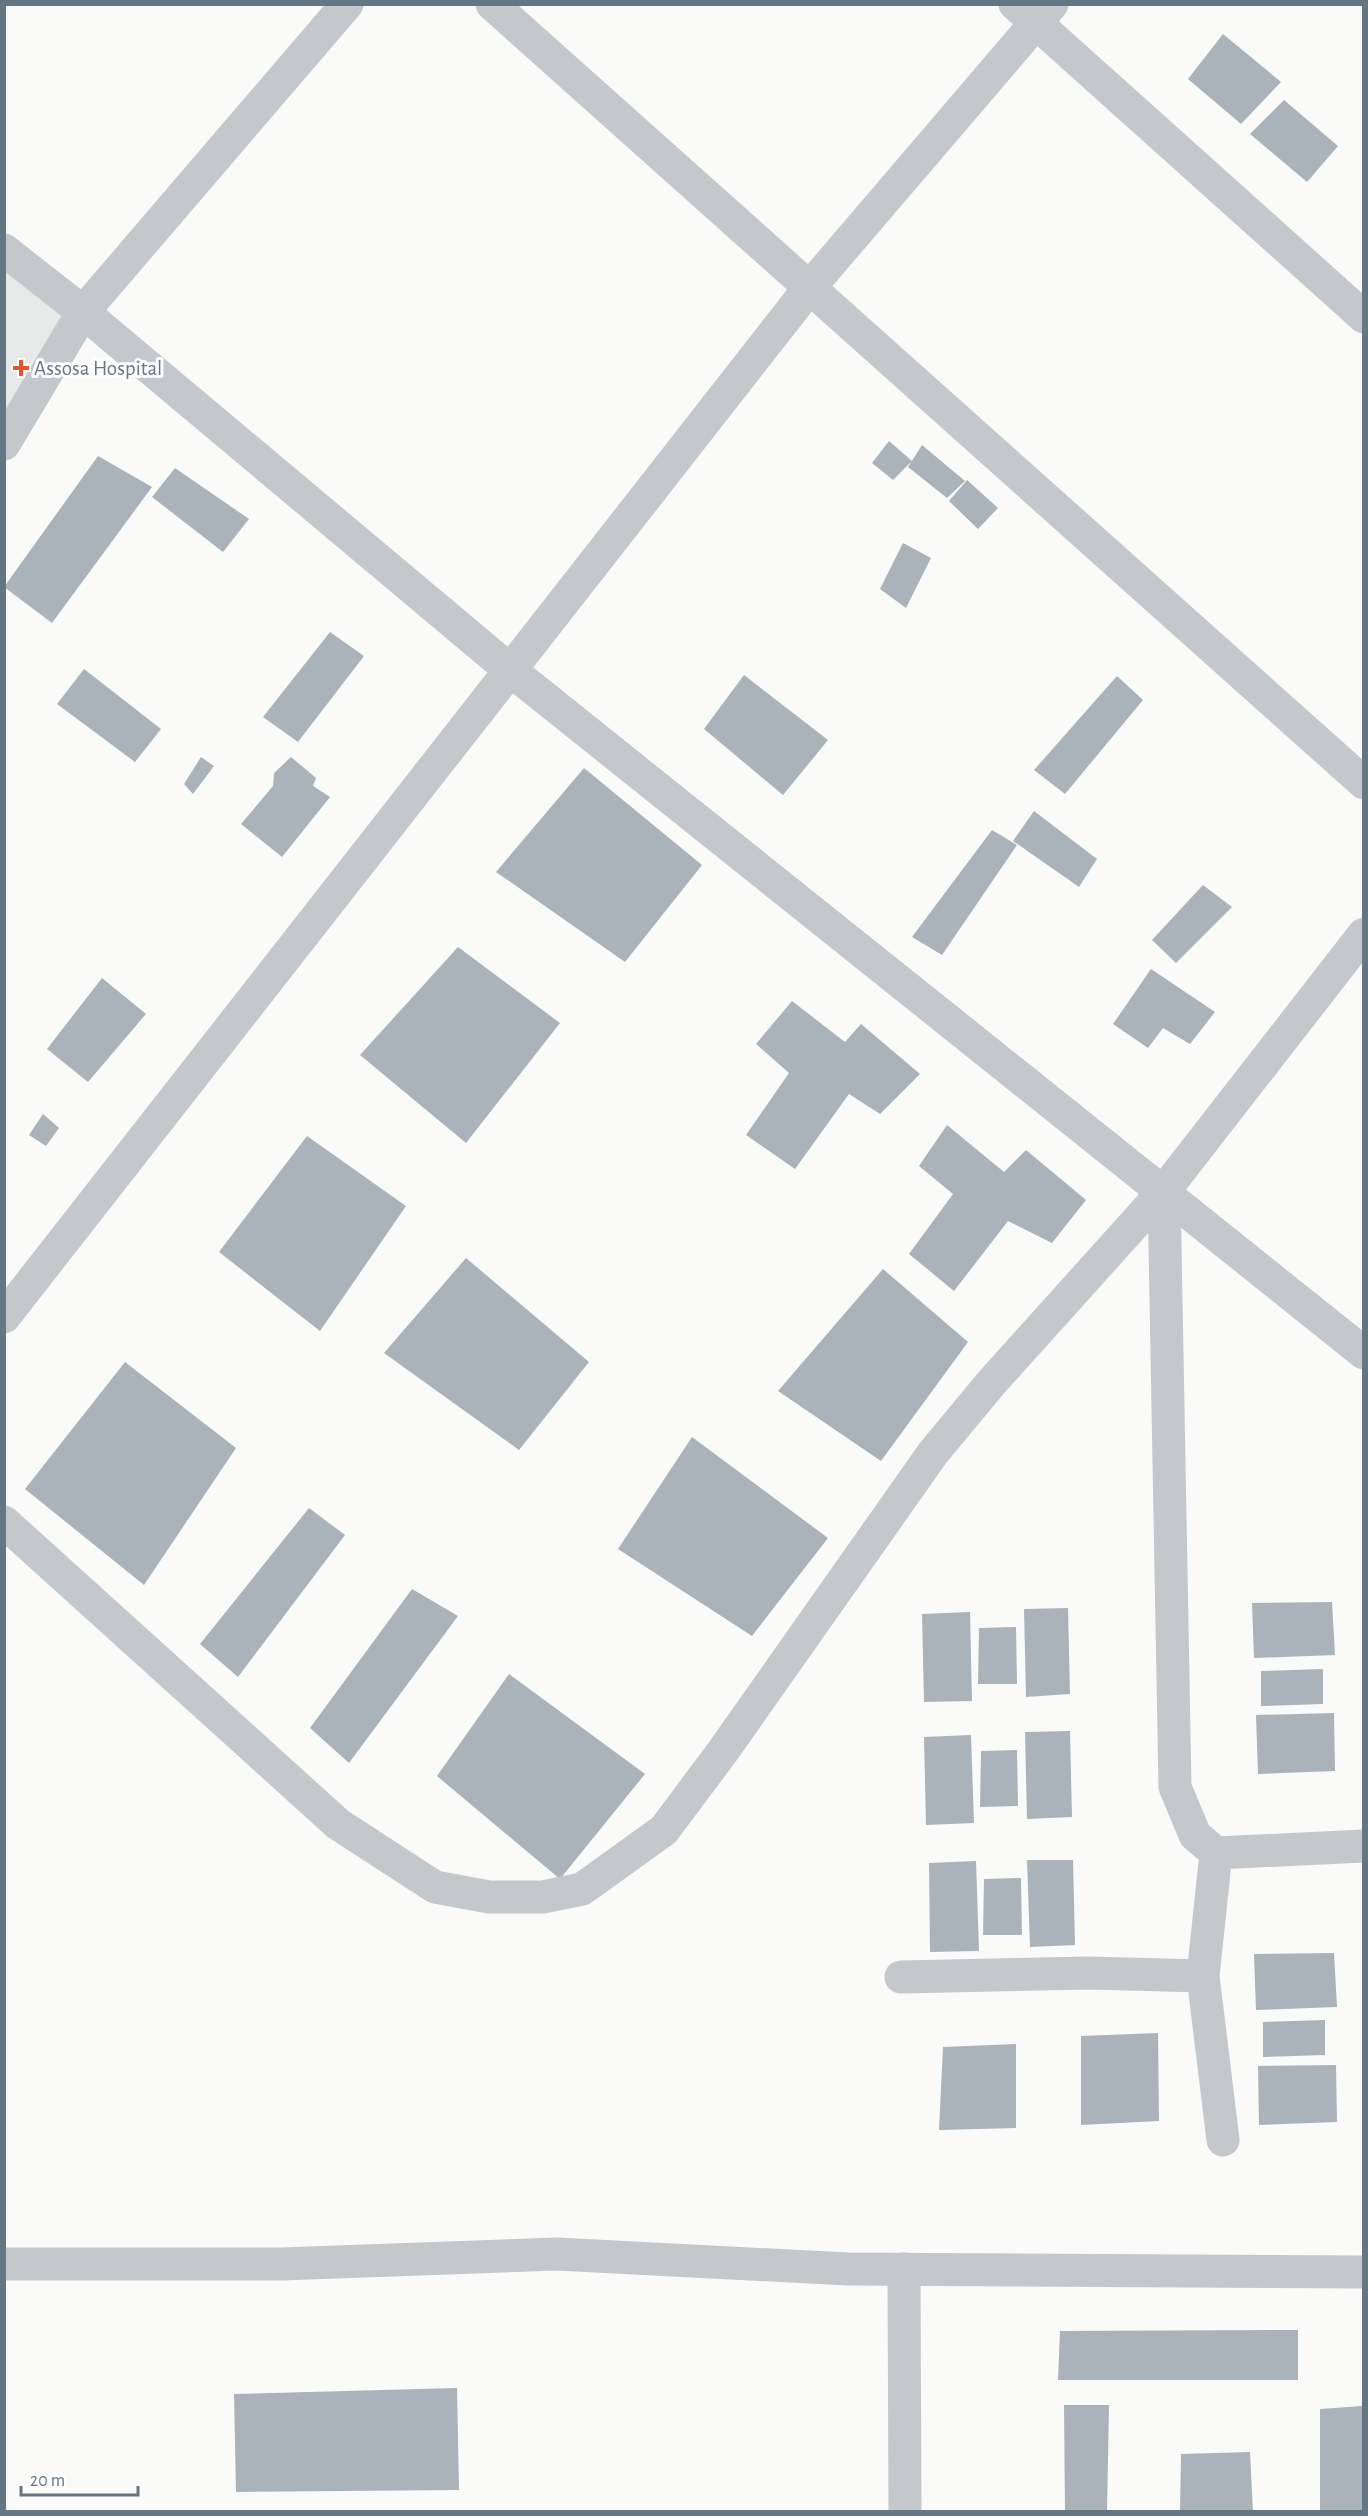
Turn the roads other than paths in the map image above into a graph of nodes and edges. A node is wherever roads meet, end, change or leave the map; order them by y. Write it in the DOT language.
graph roads {
  1 [pos="347,4"];
  2 [pos="492,4"];
  3 [pos="1034,11"];
  4 [pos="4,250"];
  5 [pos="810,287"];
  6 [pos="82,312"];
  7 [pos="1364,317"];
  8 [pos="4,444"];
  9 [pos="510,670"];
  10 [pos="1364,783"];
  11 [pos="1364,934"];
  12 [pos="1164,1191"];
  13 [pos="4,1317"];
  14 [pos="1364,1353"];
  15 [pos="4,1522"];
  16 [pos="1364,1846"];
  17 [pos="1216,1853"];
  18 [pos="1203,1976"];
  19 [pos="901,1977"];
  20 [pos="1223,2140"];
  21 [pos="4,2264"];
  22 [pos="904,2269"];
  23 [pos="1364,2271"];
  24 [pos="905,2511"];
  1 -- 6 [label="street"];
  2 -- 5 [label="street"];
  3 -- 5 [label="street"];
  3 -- 7 [label="street"];
  4 -- 6 [label="street"];
  5 -- 9 [label="street"];
  5 -- 10 [label="street"];
  6 -- 8 [label="street"];
  6 -- 9 [label="street"];
  9 -- 12 [label="street"];
  9 -- 13 [label="street"];
  11 -- 12 [label="street"];
  12 -- 14 [label="street"];
  12 -- 15 [label="street"];
  12 -- 17 [label="street"];
  16 -- 17 [label="street"];
  17 -- 18 [label="street"];
  18 -- 19 [label="street"];
  18 -- 20 [label="street"];
  21 -- 22 [label="street"];
  22 -- 23 [label="street"];
  22 -- 24 [label="street"];
}
